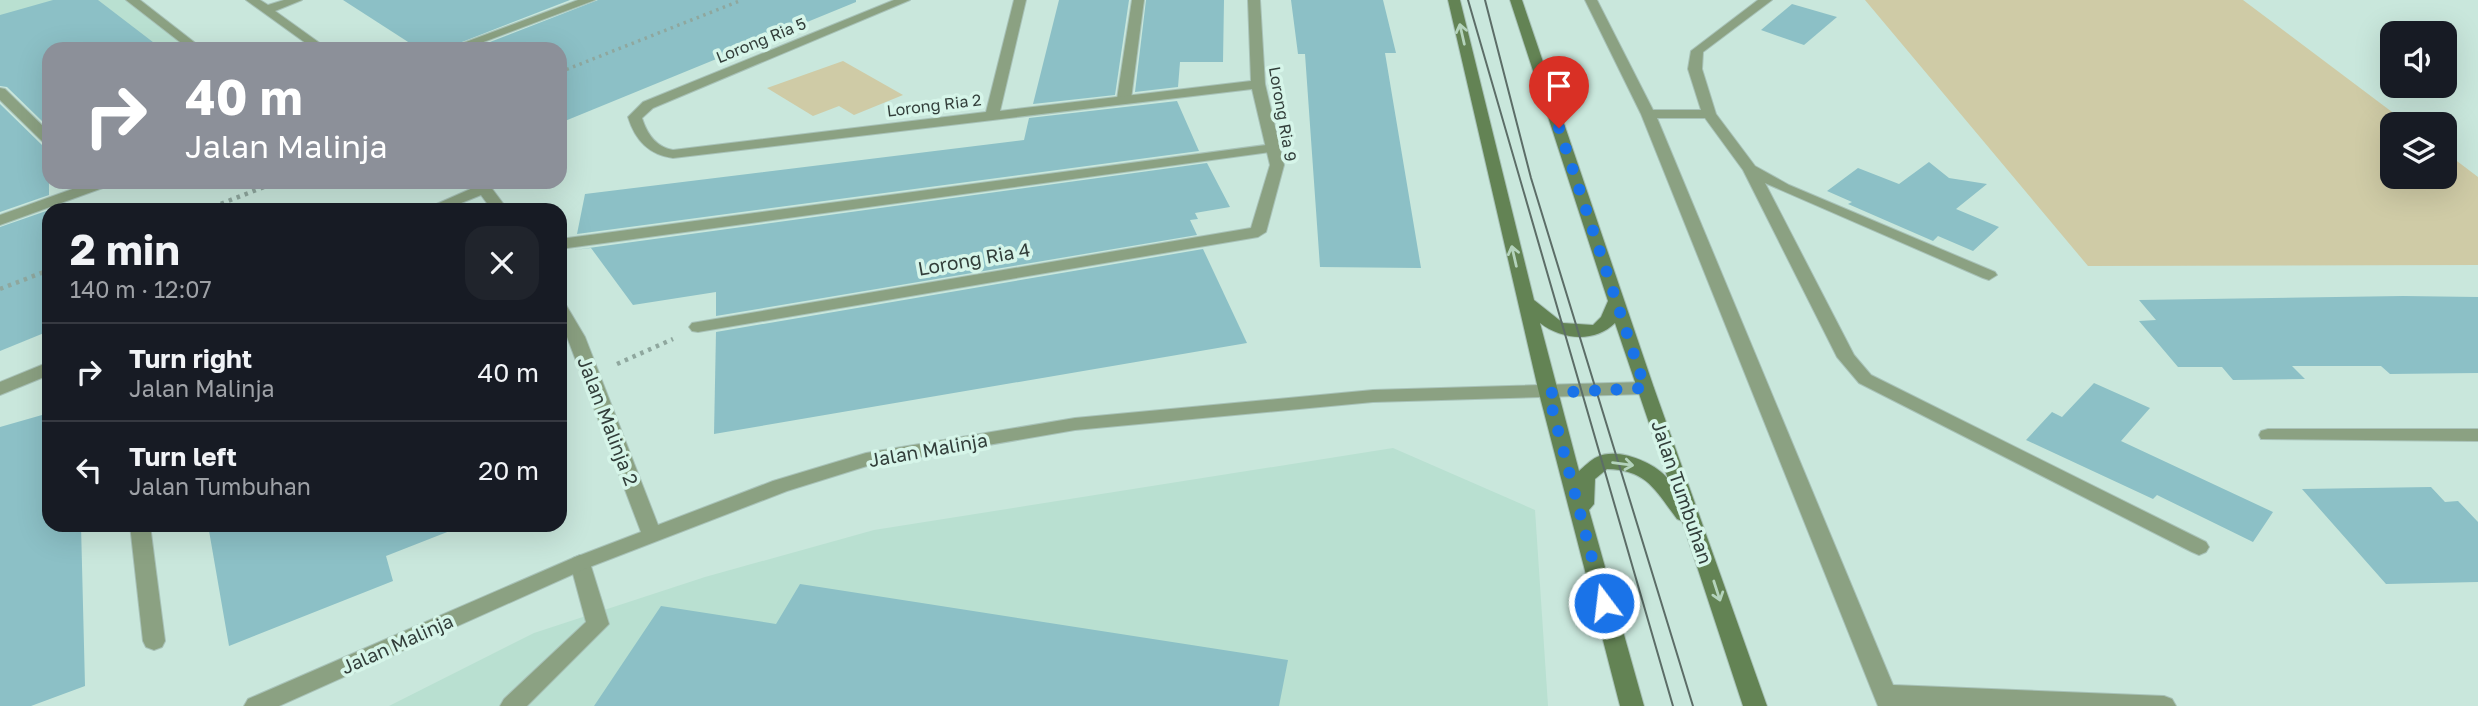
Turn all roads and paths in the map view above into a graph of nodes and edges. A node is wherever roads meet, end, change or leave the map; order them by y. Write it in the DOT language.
graph roads {
  1 [pos="132,0"];
  2 [pos="252,0"];
  3 [pos="296,0"];
  4 [pos="589,0"];
  5 [pos="742,0"];
  6 [pos="904,0"];
  7 [pos="1020,0"];
  8 [pos="1138,0"];
  9 [pos="1254,0"];
  10 [pos="1454,0"];
  11 [pos="1516,0"];
  12 [pos="1591,0"];
  13 [pos="1766,0"];
  14 [pos="265,10"];
  15 [pos="188,42"];
  16 [pos="312,42"];
  17 [pos="472,42"];
  18 [pos="567,69"];
  19 [pos="1258,84"];
  20 [pos="0,92"];
  21 [pos="1124,99"];
  22 [pos="1648,114"];
  23 [pos="1709,114"];
  24 [pos="992,115"];
  25 [pos="635,117"];
  26 [pos="42,133"];
  27 [pos="1273,148"];
  28 [pos="1750,169"];
  29 [pos="81,189"];
  30 [pos="260,189"];
  31 [pos="474,189"];
  32 [pos="45,203"];
  33 [pos="223,203"];
  34 [pos="445,203"];
  35 [pos="42,204"];
  36 [pos="0,220"];
  37 [pos="1258,232"];
  38 [pos="567,243"];
  39 [pos="42,273"];
  40 [pos="1989,275"];
  41 [pos="0,289"];
  42 [pos="1525,301"];
  43 [pos="1616,301"];
  44 [pos="567,321"];
  45 [pos="698,327"];
  46 [pos="42,371"];
  47 [pos="590,374"];
  48 [pos="1645,388"];
  49 [pos="0,389"];
  50 [pos="1548,393"];
  51 [pos="2268,435"];
  52 [pos="2478,435"];
  53 [pos="1583,525"];
  54 [pos="1696,531"];
  55 [pos="141,532"];
  56 [pos="652,535"];
  57 [pos="2199,547"];
  58 [pos="580,563"];
  59 [pos="154,641"];
  60 [pos="1887,700"];
  61 [pos="256,706"];
  62 [pos="512,706"];
  63 [pos="1632,706"];
  64 [pos="1755,706"];
  65 [pos="2164,706"];
  1 -- 15 [label="street"];
  2 -- 14 [label="street"];
  3 -- 14 [label="street"];
  4 -- 17 [label="street"];
  5 -- 18 [label="path"];
  6 -- 25 [label="street, Lorong Ria 5"];
  7 -- 24 [label="street"];
  8 -- 21 [label="street"];
  9 -- 19 [label="street, Lorong Ria 9"];
  42 -- 10 [label="main road, one-way"];
  11 -- 43 [label="main road, Jalan Tumbuhan"];
  12 -- 22 [label="street"];
  13 -- 23 [label="street"];
  14 -- 16 [label="street"];
  19 -- 21 [label="street, Lorong Ria 2"];
  19 -- 27 [label="street, Lorong Ria 9"];
  20 -- 26 [label="street"];
  21 -- 24 [label="street, Lorong Ria 2"];
  22 -- 23 [label="street"];
  22 -- 60 [label="street"];
  23 -- 28 [label="street"];
  24 -- 25 [label="street, Lorong Ria 2"];
  27 -- 37 [label="street, Lorong Ria 9"];
  27 -- 38 [label="street"];
  28 -- 40 [label="street"];
  28 -- 57 [label="street"];
  29 -- 32 [label="street"];
  30 -- 33 [label="path"];
  31 -- 34 [label="street"];
  35 -- 36 [label="street"];
  37 -- 45 [label="street, Lorong Ria 4"];
  39 -- 41 [label="path"];
  42 -- 43 [label="main road"];
  42 -- 50 [label="main road"];
  43 -- 48 [label="main road, Jalan Tumbuhan"];
  44 -- 47 [label="street, Jalan Malinja 2"];
  45 -- 47 [label="path"];
  46 -- 49 [label="street"];
  47 -- 56 [label="street, Jalan Malinja 2"];
  48 -- 50 [label="street, Jalan Malinja"];
  48 -- 54 [label="main road, Jalan Tumbuhan"];
  50 -- 53 [label="main road"];
  50 -- 56 [label="street, Jalan Malinja"];
  51 -- 52 [label="street"];
  53 -- 54 [label="main road, one-way"];
  53 -- 63 [label="main road"];
  54 -- 64 [label="main road, Jalan Tumbuhan, one-way"];
  55 -- 59 [label="street"];
  56 -- 58 [label="street, Jalan Malinja"];
  58 -- 61 [label="street, Jalan Malinja"];
  58 -- 62 [label="street"];
  60 -- 65 [label="street"];
}
